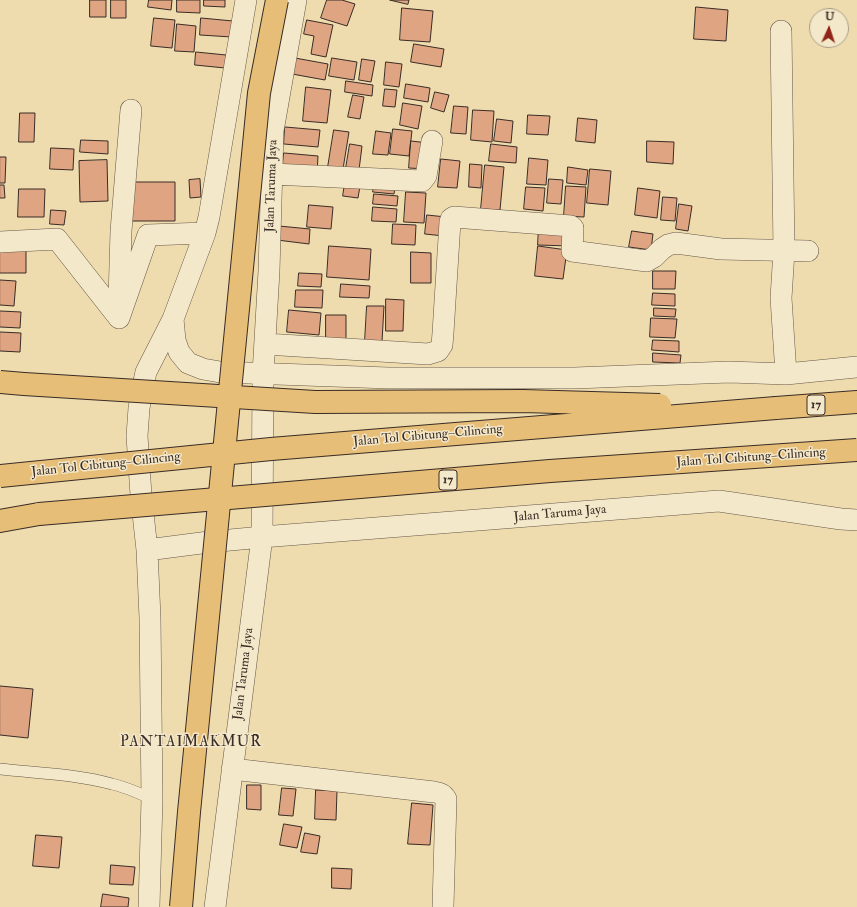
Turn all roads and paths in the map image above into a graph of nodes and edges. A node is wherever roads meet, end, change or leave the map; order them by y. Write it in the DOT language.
graph roads {
  1 [pos="246,0"];
  2 [pos="277,0"];
  3 [pos="296,0"];
  4 [pos="781,31"];
  5 [pos="131,110"];
  6 [pos="432,140"];
  7 [pos="272,174"];
  8 [pos="205,233"];
  9 [pos="0,242"];
  10 [pos="784,251"];
  11 [pos="808,251"];
  12 [pos="119,318"];
  13 [pos="173,319"];
  14 [pos="265,344"];
  15 [pos="857,367"];
  16 [pos="263,374"];
  17 [pos="786,374"];
  18 [pos="0,382"];
  19 [pos="857,402"];
  20 [pos="776,408"];
  21 [pos="857,450"];
  22 [pos="0,476"];
  23 [pos="39,514"];
  24 [pos="0,518"];
  25 [pos="857,520"];
  26 [pos="0,521"];
  27 [pos="262,537"];
  28 [pos="146,550"];
  29 [pos="0,769"];
  30 [pos="232,769"];
  31 [pos="152,799"];
  32 [pos="150,907"];
  33 [pos="180,907"];
  34 [pos="215,907"];
  35 [pos="443,907"];
  1 -- 8 [label="street"];
  2 -- 33 [label="main road, Jalan Taruma Jaya, bridge"];
  3 -- 7 [label="street, Jalan Taruma Jaya"];
  4 -- 10 [label="street"];
  5 -- 12 [label="street"];
  6 -- 7 [label="street"];
  7 -- 14 [label="street, Jalan Taruma Jaya"];
  8 -- 12 [label="street"];
  8 -- 13 [label="street"];
  9 -- 12 [label="street"];
  10 -- 11 [label="street"];
  10 -- 14 [label="street"];
  10 -- 17 [label="street"];
  13 -- 16 [label="street"];
  13 -- 28 [label="street"];
  14 -- 16 [label="street, Jalan Taruma Jaya"];
  15 -- 17 [label="street"];
  16 -- 17 [label="street"];
  16 -- 27 [label="street, Jalan Taruma Jaya"];
  18 -- 20 [label="main road, bridge"];
  19 -- 20 [label="main road, Jalan Tol Cibitung–Cilincing / 17"];
  20 -- 22 [label="main road, Jalan Tol Cibitung–Cilincing / 17, bridge"];
  21 -- 23 [label="main road, Jalan Tol Cibitung–Cilincing / 17, bridge"];
  23 -- 24 [label="main road, Jalan Tol Cibitung–Cilincing / 17"];
  23 -- 26 [label="main road"];
  25 -- 27 [label="street, Jalan Taruma Jaya"];
  27 -- 28 [label="street, Jalan Taruma Jaya"];
  27 -- 30 [label="street, Jalan Taruma Jaya"];
  28 -- 31 [label="street"];
  29 -- 31 [label="lane"];
  30 -- 34 [label="street, Jalan Taruma Jaya"];
  30 -- 35 [label="street"];
  31 -- 32 [label="street"];
}
